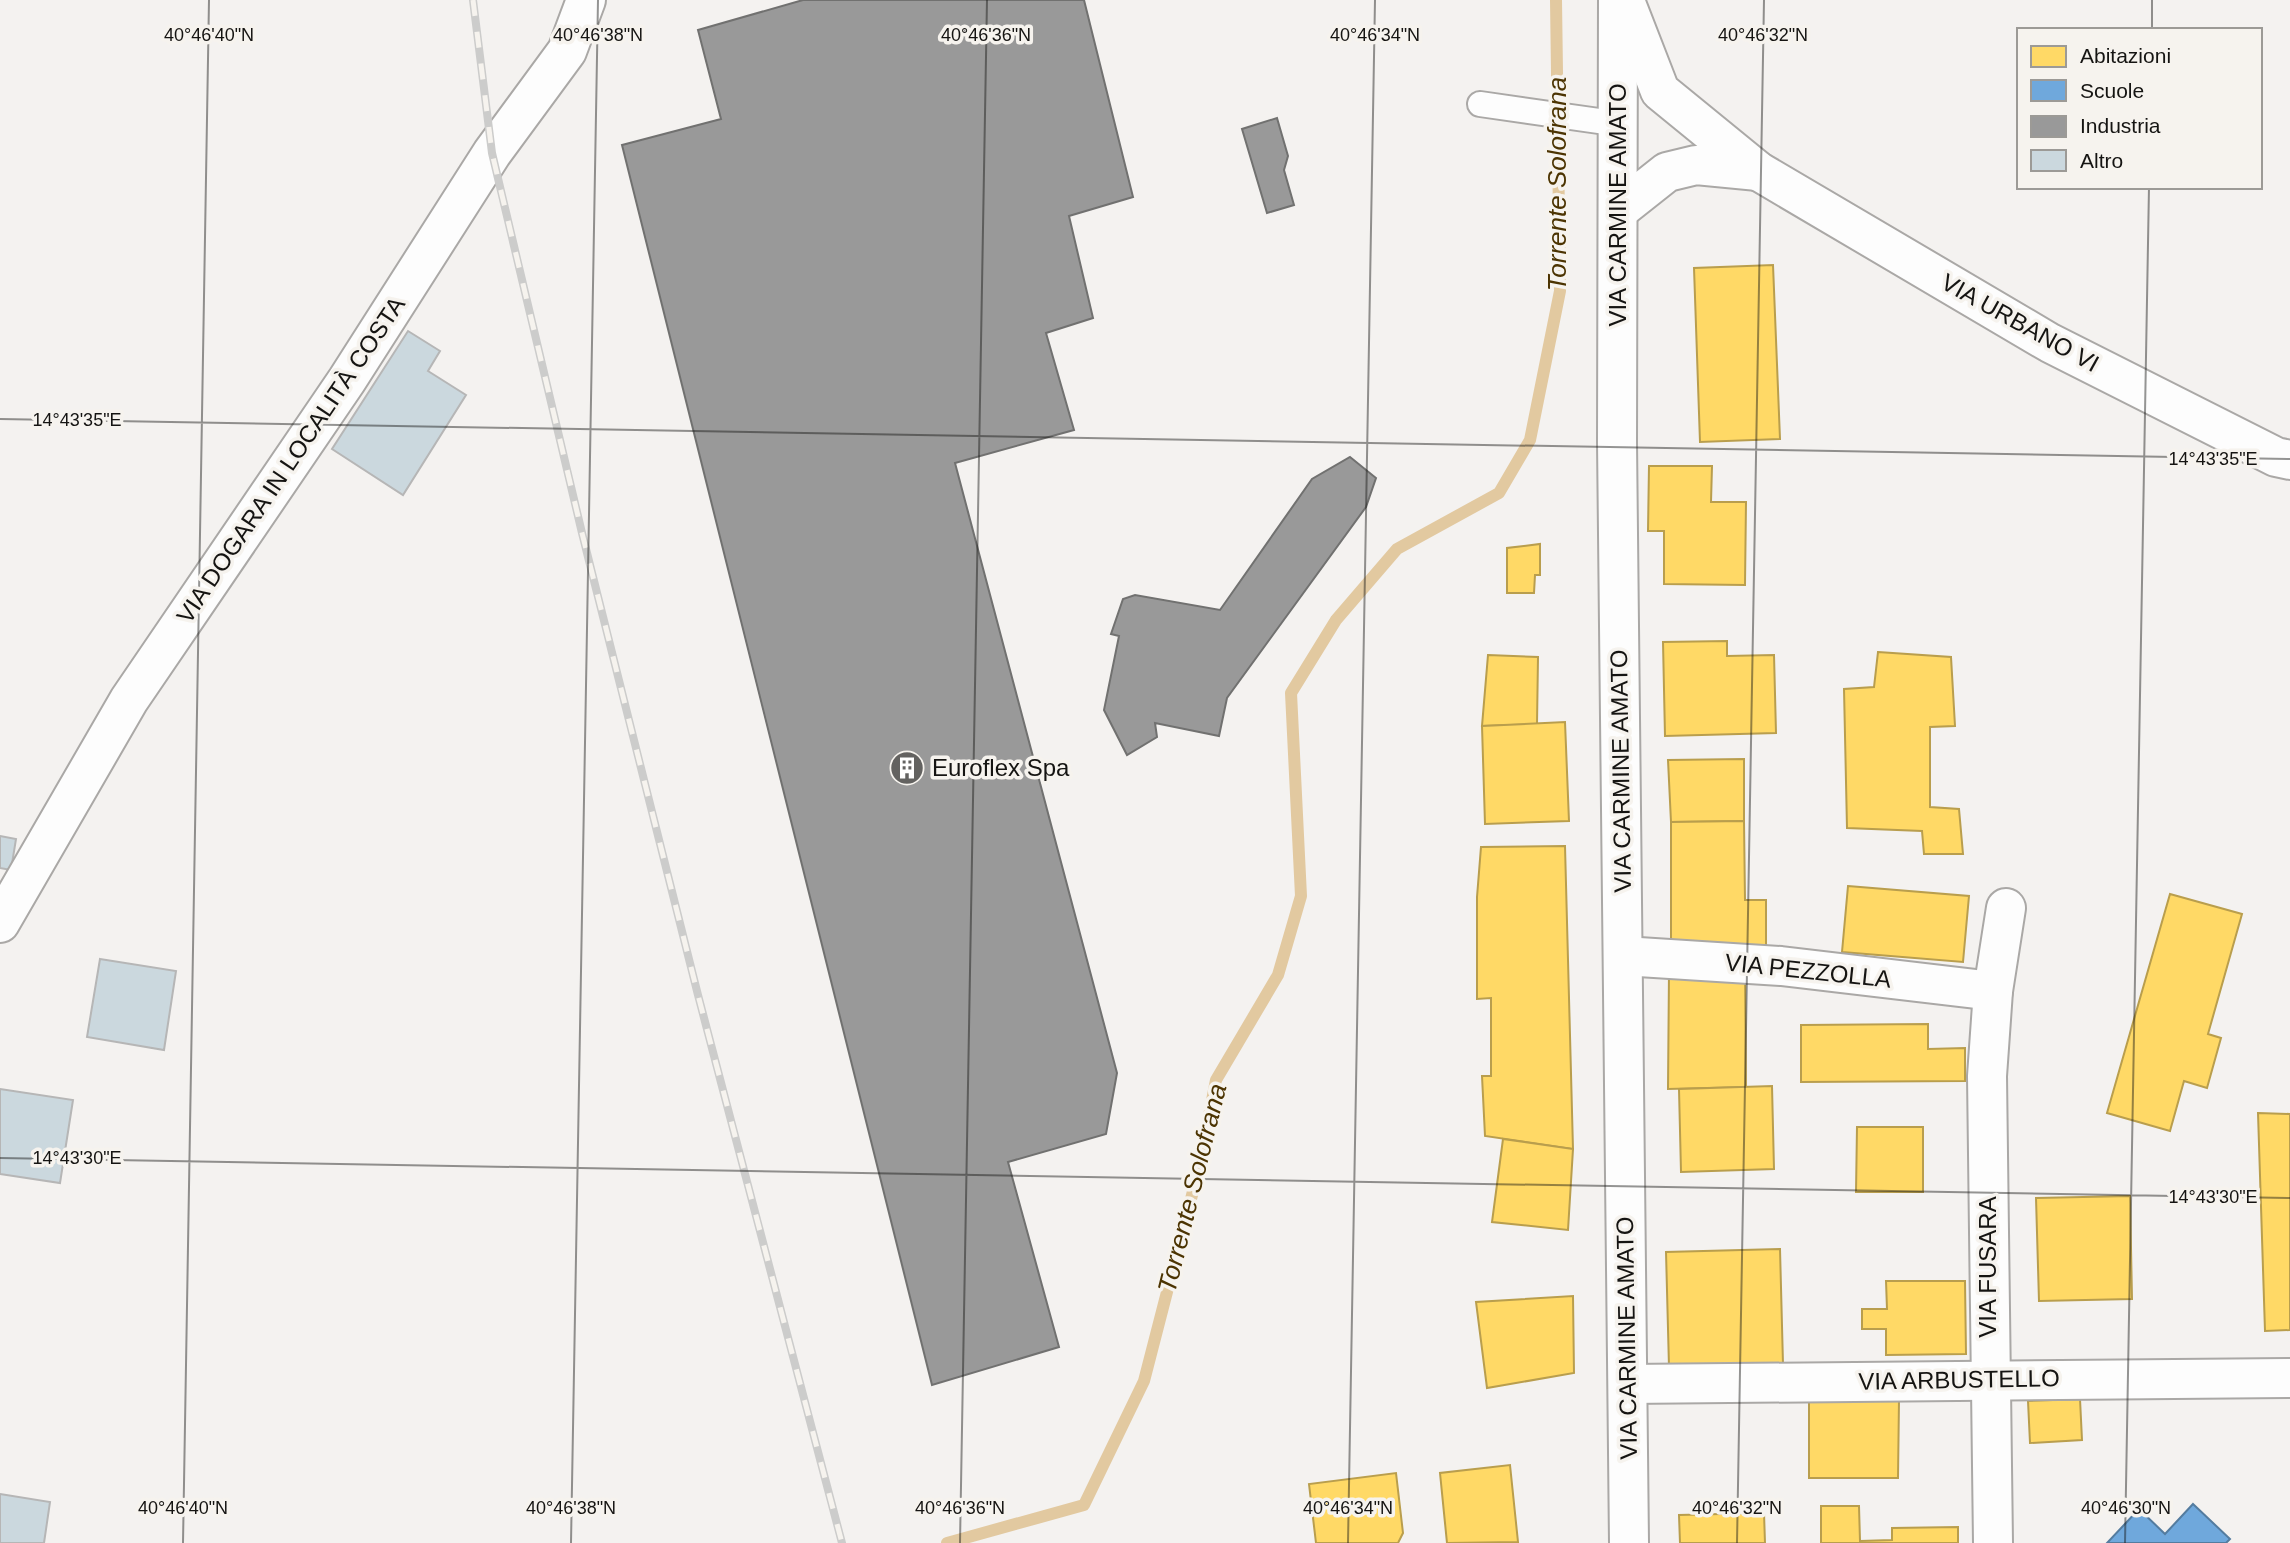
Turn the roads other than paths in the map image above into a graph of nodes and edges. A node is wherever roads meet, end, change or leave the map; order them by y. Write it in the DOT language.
graph roads {
  1 [pos="586,0"];
  2 [pos="1618,0"];
  3 [pos="1625,0"];
  4 [pos="1660,91"];
  5 [pos="1480,104"];
  6 [pos="1620,124"];
  7 [pos="1758,171"];
  8 [pos="1667,172"];
  9 [pos="1619,210"];
  10 [pos="2290,460"];
  11 [pos="2006,908"];
  12 [pos="0,923"];
  13 [pos="1623,956"];
  14 [pos="1993,991"];
  15 [pos="2290,1378"];
  16 [pos="1989,1380"];
  17 [pos="1628,1384"];
  18 [pos="1629,1543"];
  19 [pos="1993,1543"];
  1 -- 12 [label="street, VIA DOGARA IN LOCALITÀ COSTA"];
  2 -- 6 [label="street, VIA CARMINE AMATO"];
  3 -- 4 [label="street, VIA URBANO VI"];
  4 -- 6 [label="street"];
  4 -- 7 [label="street, VIA URBANO VI"];
  5 -- 6 [label="lane"];
  6 -- 8 [label="street"];
  6 -- 9 [label="street, VIA CARMINE AMATO"];
  7 -- 8 [label="street, VIA URBANO VI"];
  7 -- 10 [label="street, VIA URBANO VI"];
  8 -- 9 [label="street, VIA URBANO VI"];
  9 -- 13 [label="street, VIA CARMINE AMATO"];
  11 -- 14 [label="street, VIA FUSARA"];
  13 -- 14 [label="street, VIA PEZZOLLA"];
  13 -- 17 [label="street, VIA CARMINE AMATO"];
  14 -- 16 [label="street, VIA FUSARA"];
  15 -- 16 [label="street, VIA ARBUSTELLO"];
  16 -- 17 [label="street, VIA ARBUSTELLO"];
  16 -- 19 [label="street, VIA FUSARA"];
  17 -- 18 [label="street, VIA CARMINE AMATO"];
}
